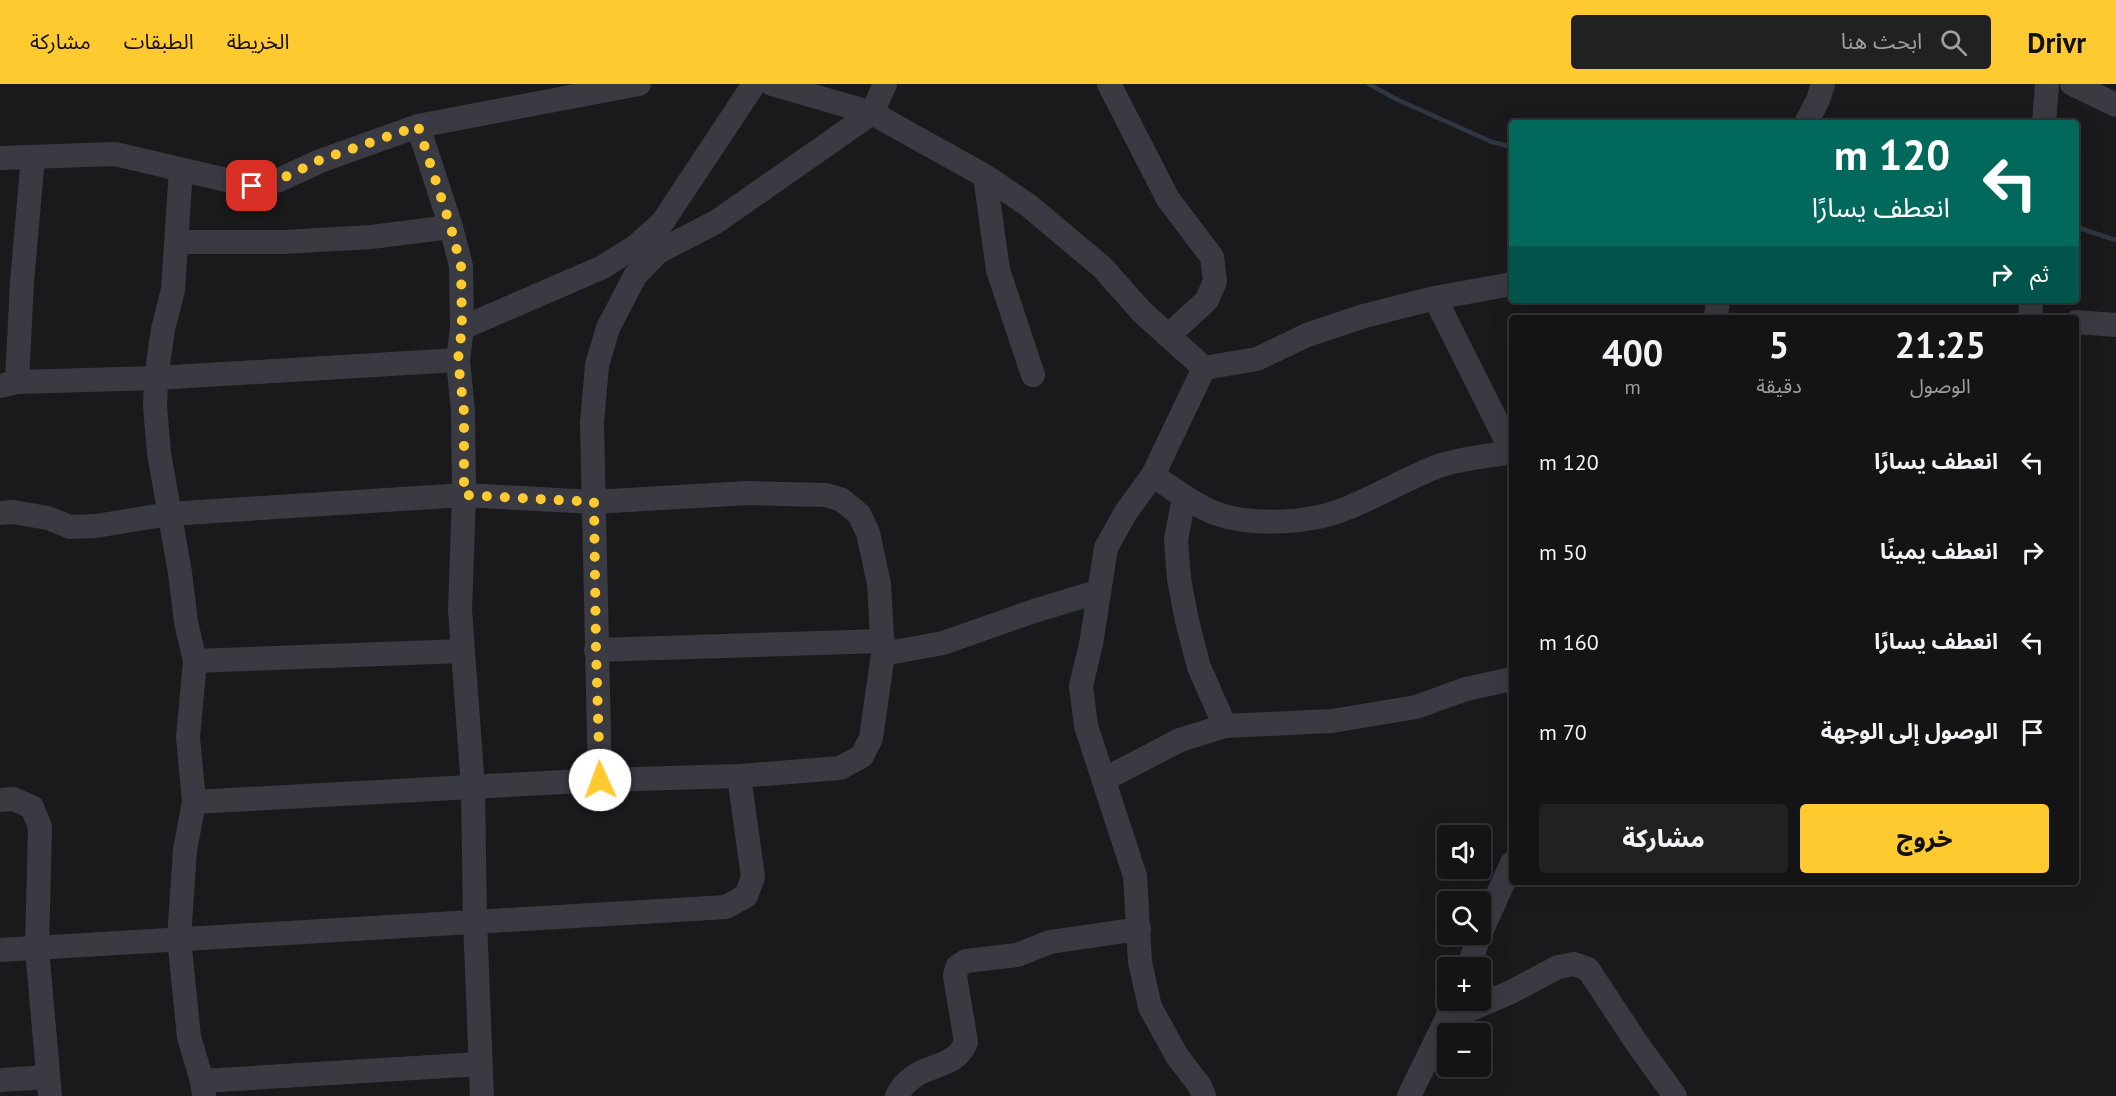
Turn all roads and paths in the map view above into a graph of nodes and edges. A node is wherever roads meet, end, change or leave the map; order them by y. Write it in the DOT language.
graph roads {
  1 [pos="639,84"];
  2 [pos="754,84"];
  3 [pos="772,84"];
  4 [pos="885,84"];
  5 [pos="1109,84"];
  6 [pos="1823,84"];
  7 [pos="2047,84"];
  8 [pos="2072,84"];
  9 [pos="2116,105"];
  10 [pos="872,113"];
  11 [pos="1808,120"];
  12 [pos="2044,120"];
  13 [pos="418,126"];
  14 [pos="33,157"];
  15 [pos="0,158"];
  16 [pos="181,170"];
  17 [pos="985,176"];
  18 [pos="451,228"];
  19 [pos="177,242"];
  20 [pos="647,249"];
  21 [pos="1509,285"];
  22 [pos="1435,298"];
  23 [pos="2079,322"];
  24 [pos="2116,325"];
  25 [pos="462,328"];
  26 [pos="1168,336"];
  27 [pos="458,360"];
  28 [pos="1204,368"];
  29 [pos="1033,375"];
  30 [pos="156,378"];
  31 [pos="9,384"];
  32 [pos="1509,446"];
  33 [pos="1509,453"];
  34 [pos="1153,475"];
  35 [pos="464,495"];
  36 [pos="1184,497"];
  37 [pos="594,502"];
  38 [pos="0,513"];
  39 [pos="169,514"];
  40 [pos="1097,592"];
  41 [pos="883,648"];
  42 [pos="596,650"];
  43 [pos="462,651"];
  44 [pos="195,661"];
  45 [pos="1509,680"];
  46 [pos="1225,726"];
  47 [pos="739,776"];
  48 [pos="1105,779"];
  49 [pos="600,780"];
  50 [pos="472,788"];
  51 [pos="0,800"];
  52 [pos="194,802"];
  53 [pos="1509,870"];
  54 [pos="1491,910"];
  55 [pos="475,921"];
  56 [pos="1139,929"];
  57 [pos="179,938"];
  58 [pos="38,949"];
  59 [pos="0,950"];
  60 [pos="1491,998"];
  61 [pos="1451,1011"];
  62 [pos="480,1064"];
  63 [pos="0,1080"];
  64 [pos="49,1086"];
  65 [pos="203,1088"];
  66 [pos="482,1096"];
  67 [pos="897,1096"];
  68 [pos="1204,1096"];
  69 [pos="1409,1096"];
  70 [pos="1675,1096"];
  1 -- 13 [label="street"];
  2 -- 20 [label="street"];
  3 -- 10 [label="street"];
  4 -- 10 [label="street"];
  5 -- 26 [label="street"];
  6 -- 11 [label="street"];
  7 -- 12 [label="street"];
  8 -- 9 [label="street"];
  10 -- 17 [label="street"];
  10 -- 20 [label="street"];
  13 -- 16 [label="street"];
  13 -- 18 [label="street"];
  14 -- 15 [label="street"];
  14 -- 16 [label="street"];
  14 -- 31 [label="street"];
  16 -- 19 [label="street"];
  17 -- 26 [label="street"];
  17 -- 29 [label="street"];
  18 -- 19 [label="street"];
  18 -- 25 [label="street"];
  19 -- 30 [label="street"];
  20 -- 25 [label="street"];
  20 -- 37 [label="street"];
  21 -- 22 [label="street"];
  22 -- 28 [label="street"];
  22 -- 32 [label="street"];
  23 -- 24 [label="street"];
  25 -- 27 [label="street"];
  26 -- 28 [label="street"];
  27 -- 30 [label="street"];
  27 -- 35 [label="street"];
  28 -- 34 [label="street"];
  30 -- 31 [label="street"];
  30 -- 39 [label="street"];
  33 -- 36 [label="street"];
  34 -- 36 [label="street"];
  34 -- 40 [label="street"];
  35 -- 37 [label="street"];
  35 -- 39 [label="street"];
  35 -- 43 [label="street"];
  36 -- 46 [label="street"];
  37 -- 41 [label="street"];
  37 -- 42 [label="street"];
  38 -- 39 [label="street"];
  39 -- 44 [label="street"];
  40 -- 41 [label="street"];
  40 -- 48 [label="street"];
  41 -- 42 [label="street"];
  41 -- 47 [label="street"];
  42 -- 49 [label="street"];
  43 -- 44 [label="street"];
  43 -- 50 [label="street"];
  44 -- 52 [label="street"];
  45 -- 46 [label="street"];
  46 -- 48 [label="street"];
  47 -- 49 [label="street"];
  47 -- 55 [label="street"];
  48 -- 56 [label="street"];
  49 -- 50 [label="street"];
  50 -- 52 [label="street"];
  50 -- 55 [label="street"];
  51 -- 58 [label="street"];
  52 -- 57 [label="street"];
  53 -- 54 [label="street"];
  55 -- 57 [label="street"];
  55 -- 62 [label="street"];
  56 -- 67 [label="street"];
  56 -- 68 [label="street"];
  57 -- 58 [label="street"];
  57 -- 65 [label="street"];
  58 -- 59 [label="street"];
  58 -- 64 [label="street"];
  60 -- 70 [label="street"];
  61 -- 69 [label="street"];
  62 -- 65 [label="street"];
  62 -- 66 [label="street"];
  63 -- 64 [label="street"];
}
